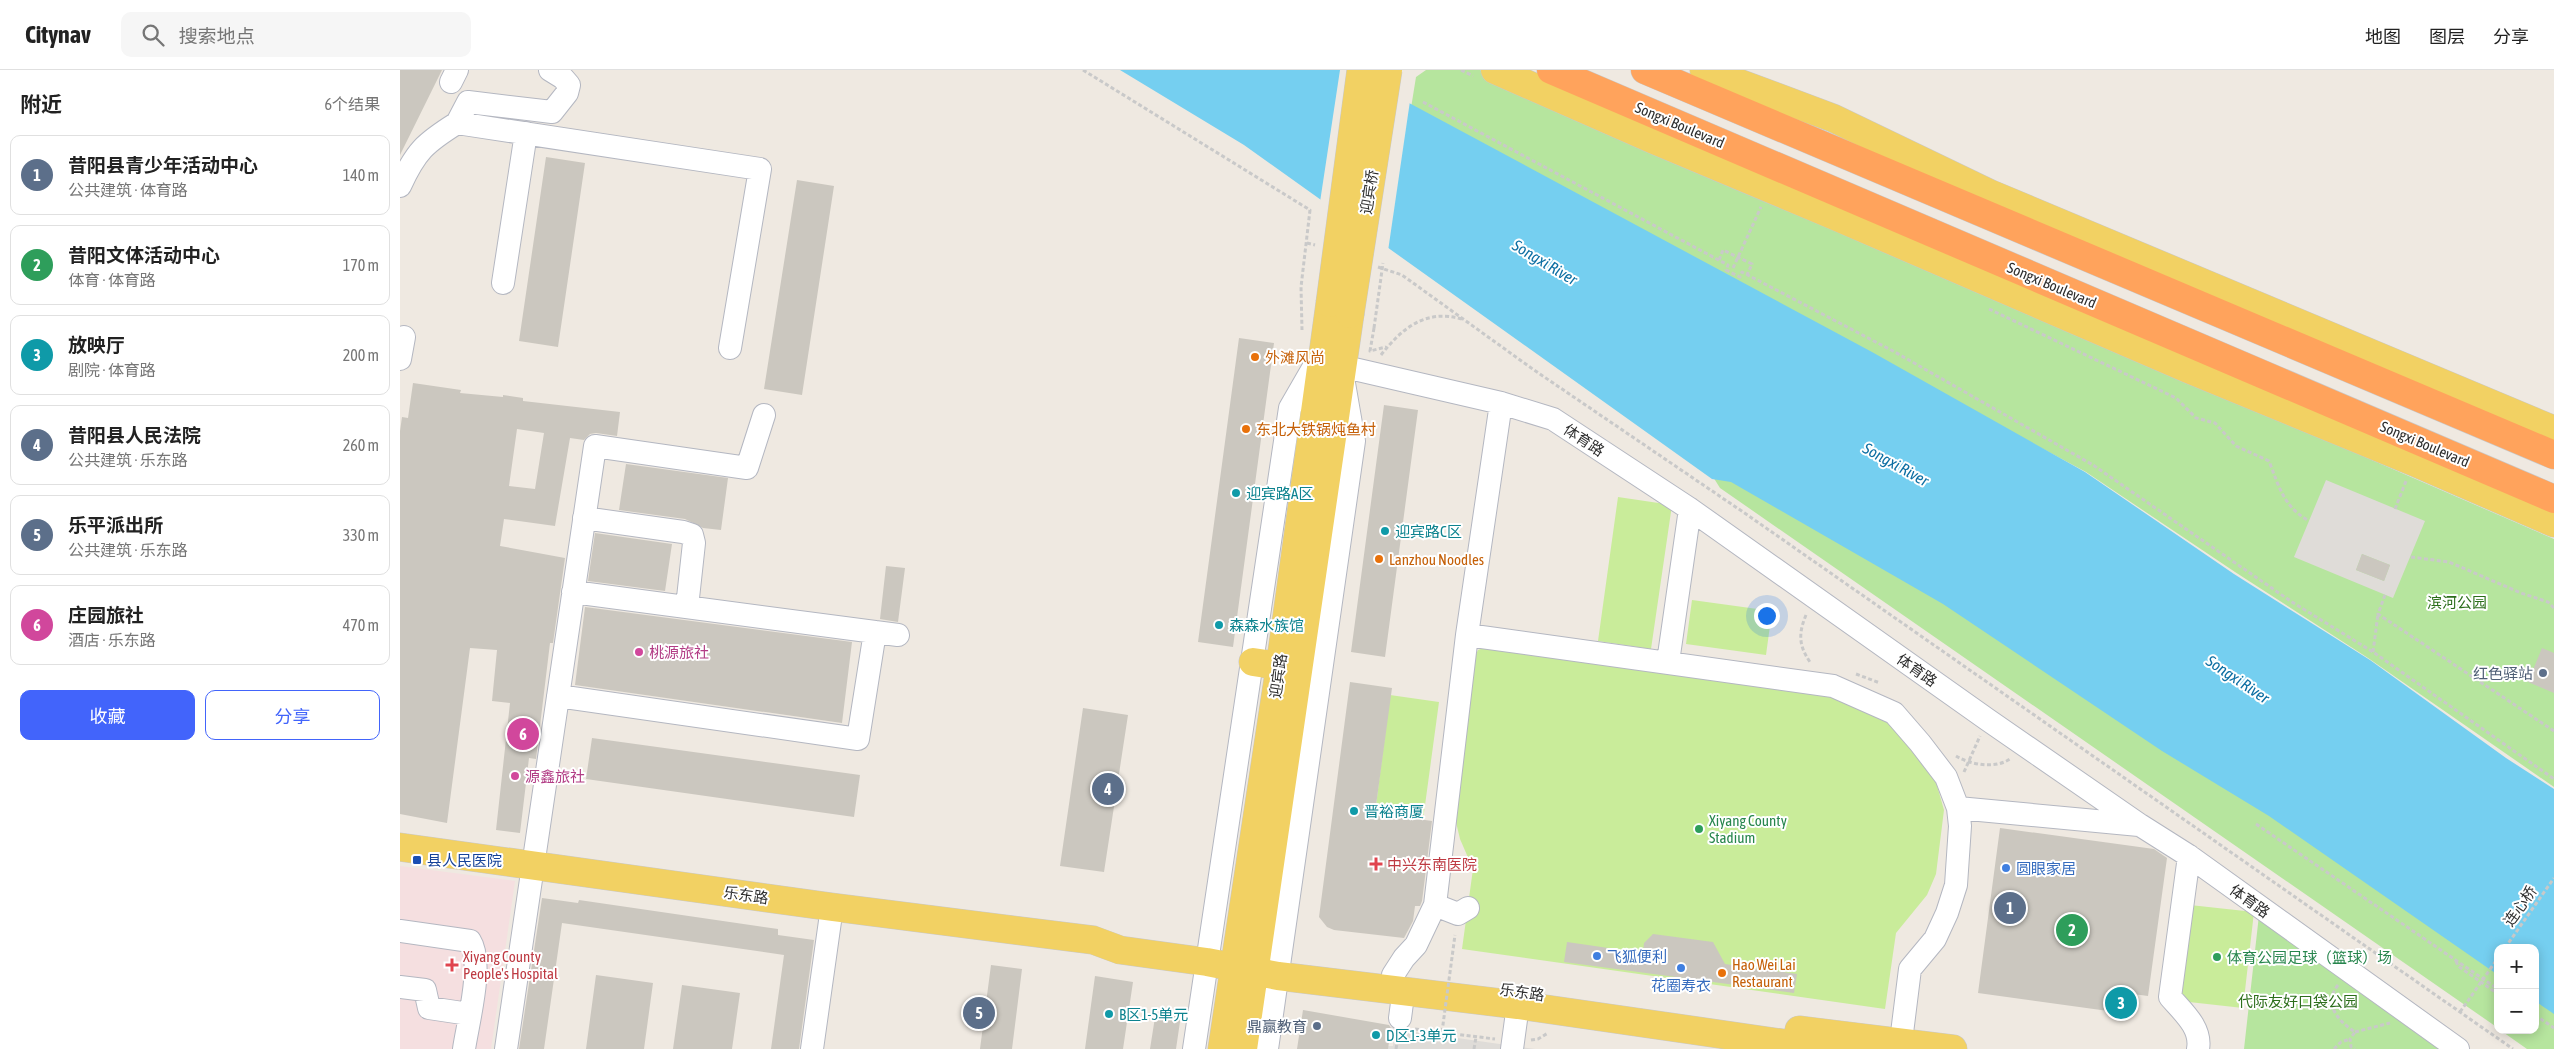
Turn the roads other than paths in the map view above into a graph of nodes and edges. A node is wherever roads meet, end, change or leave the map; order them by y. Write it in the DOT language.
graph roads {
  1 [pos="550,70"];
  2 [pos="1361,70"];
  3 [pos="1388,70"];
  4 [pos="1551,70"];
  5 [pos="1645,70"];
  6 [pos="1704,70"];
  7 [pos="1487,74"];
  8 [pos="457,123"];
  9 [pos="526,134"];
  10 [pos="400,186"];
  11 [pos="503,283"];
  12 [pos="1340,309"];
  13 [pos="730,348"];
  14 [pos="1322,352"];
  15 [pos="1501,403"];
  16 [pos="764,415"];
  17 [pos="2554,430"];
  18 [pos="2554,455"];
  19 [pos="2415,460"];
  20 [pos="2554,499"];
  21 [pos="1690,509"];
  22 [pos="584,518"];
  23 [pos="2554,523"];
  24 [pos="573,592"];
  25 [pos="687,607"];
  26 [pos="875,632"];
  27 [pos="1467,634"];
  28 [pos="898,635"];
  29 [pos="1252,662"];
  30 [pos="1668,662"];
  31 [pos="1300,668"];
  32 [pos="558,696"];
  33 [pos="1956,801"];
  34 [pos="2140,825"];
  35 [pos="400,847"];
  36 [pos="2188,856"];
  37 [pos="532,865"];
  38 [pos="1435,905"];
  39 [pos="832,907"];
  40 [pos="1468,908"];
  41 [pos="400,931"];
  42 [pos="1208,953"];
  43 [pos="1257,963"];
  44 [pos="1393,975"];
  45 [pos="400,987"];
  46 [pos="1518,1005"];
  47 [pos="469,1014"];
  48 [pos="1901,1041"];
  49 [pos="464,1049"];
  50 [pos="506,1049"];
  51 [pos="812,1049"];
  52 [pos="1194,1049"];
  53 [pos="1222,1049"];
  54 [pos="1243,1049"];
  55 [pos="1267,1049"];
  56 [pos="1512,1049"];
  57 [pos="1823,1049"];
  58 [pos="1953,1049"];
  59 [pos="2198,1049"];
  60 [pos="2458,1049"];
  1 -- 8 [label="street"];
  2 -- 12 [label="main road, 迎宾桥, bridge"];
  3 -- 12 [label="main road, 迎宾桥, bridge"];
  4 -- 19 [label="highway, Songxi Boulevard"];
  5 -- 18 [label="highway"];
  6 -- 17 [label="main road"];
  7 -- 19 [label="main road"];
  8 -- 9 [label="street"];
  8 -- 10 [label="street"];
  9 -- 11 [label="street"];
  9 -- 13 [label="street"];
  12 -- 14 [label="main road, 迎宾路"];
  14 -- 15 [label="street, 体育路"];
  14 -- 29 [label="street"];
  14 -- 31 [label="main road, 迎宾路"];
  15 -- 21 [label="street, 体育路"];
  15 -- 27 [label="street"];
  16 -- 22 [label="street"];
  19 -- 20 [label="highway, Songxi Boulevard"];
  19 -- 23 [label="main road"];
  21 -- 30 [label="street"];
  21 -- 34 [label="street, 体育路"];
  22 -- 24 [label="street"];
  22 -- 25 [label="street"];
  24 -- 25 [label="street"];
  24 -- 32 [label="street"];
  25 -- 26 [label="street"];
  26 -- 28 [label="street"];
  26 -- 32 [label="street"];
  27 -- 30 [label="street"];
  27 -- 38 [label="street"];
  29 -- 31 [label="main road"];
  29 -- 42 [label="street"];
  30 -- 33 [label="street"];
  31 -- 43 [label="main road, 迎宾路"];
  31 -- 43 [label="street"];
  32 -- 37 [label="street"];
  33 -- 34 [label="street"];
  33 -- 48 [label="street"];
  34 -- 36 [label="street, 体育路"];
  35 -- 37 [label="main road, 乐东路"];
  36 -- 59 [label="street"];
  36 -- 60 [label="street, 体育路"];
  37 -- 39 [label="main road, 乐东路"];
  37 -- 50 [label="street"];
  38 -- 40 [label="street"];
  38 -- 44 [label="street"];
  39 -- 42 [label="main road, 乐东路"];
  39 -- 51 [label="street"];
  41 -- 47 [label="street"];
  42 -- 43 [label="main road, 乐东路"];
  42 -- 52 [label="street"];
  43 -- 44 [label="main road, 乐东路"];
  43 -- 46 [label="main road, 乐东路"];
  43 -- 53 [label="main road, 迎宾路"];
  43 -- 54 [label="main road, 迎宾路"];
  43 -- 55 [label="street"];
  44 -- 48 [label="main road, 乐东路"];
  45 -- 47 [label="street"];
  46 -- 56 [label="street"];
  46 -- 57 [label="main road, 乐东路"];
  47 -- 49 [label="street"];
  48 -- 58 [label="main road, 乐东路"];
}
